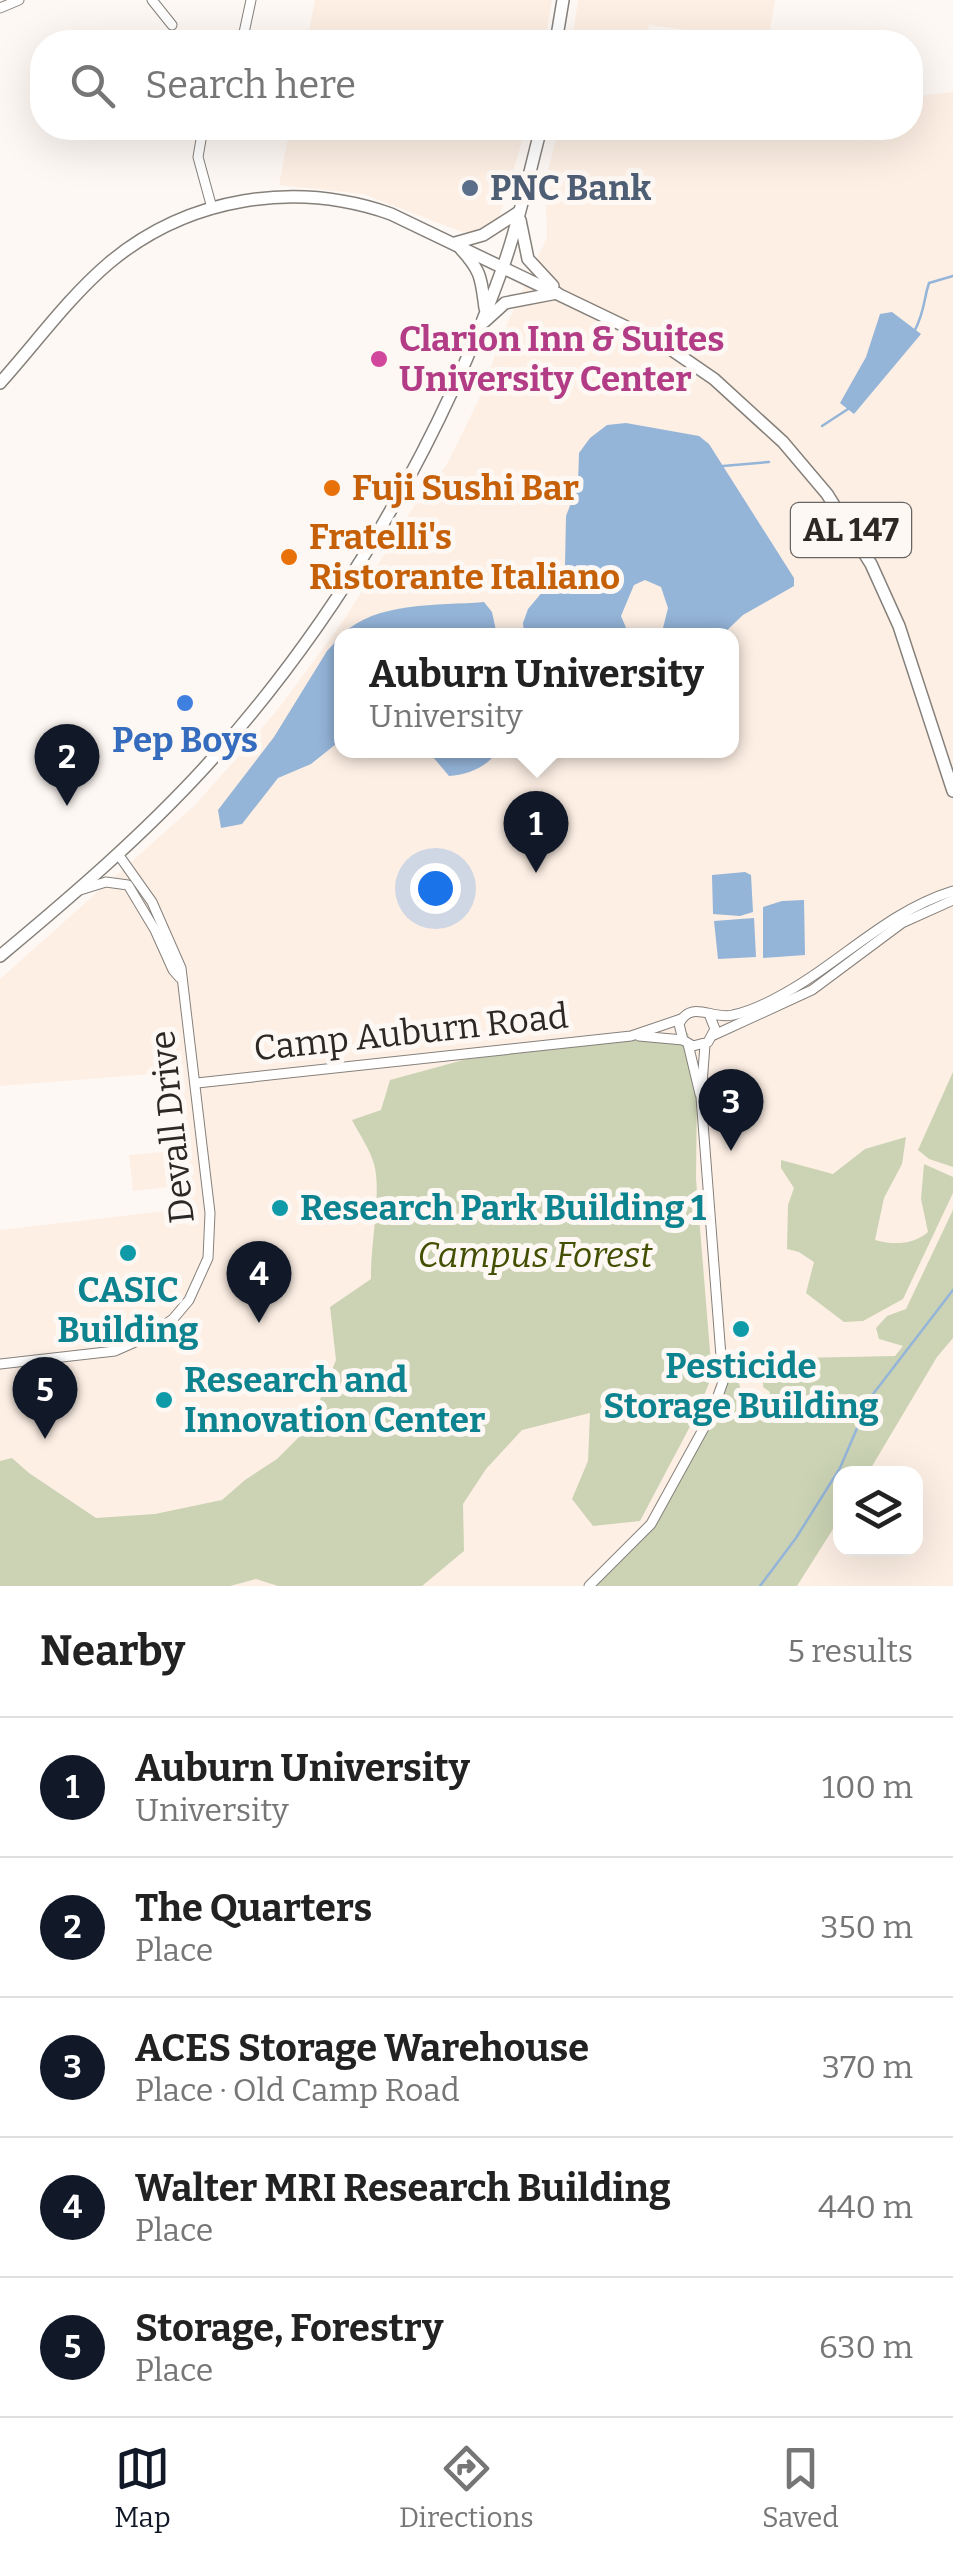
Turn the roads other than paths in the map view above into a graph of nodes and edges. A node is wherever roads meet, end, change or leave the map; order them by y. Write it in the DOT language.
graph roads {
  1 [pos="19,0"];
  2 [pos="152,0"];
  3 [pos="251,0"];
  4 [pos="563,0"];
  5 [pos="0,8"];
  6 [pos="172,24"];
  7 [pos="245,30"];
  8 [pos="558,30"];
  9 [pos="202,140"];
  10 [pos="538,140"];
  11 [pos="212,208"];
  12 [pos="519,212"];
  13 [pos="455,242"];
  14 [pos="504,266"];
  15 [pos="559,293"];
  16 [pos="483,319"];
  17 [pos="0,383"];
  18 [pos="953,791"];
  19 [pos="114,858"];
  20 [pos="128,885"];
  21 [pos="77,891"];
  22 [pos="953,891"];
  23 [pos="953,900"];
  24 [pos="0,956"];
  25 [pos="180,978"];
  26 [pos="708,1014"];
  27 [pos="681,1019"];
  28 [pos="714,1035"];
  29 [pos="631,1036"];
  30 [pos="685,1042"];
  31 [pos="704,1044"];
  32 [pos="196,1083"];
  33 [pos="701,1096"];
  34 [pos="0,1364"];
  35 [pos="590,1586"];
  1 -- 5 [label="street"];
  2 -- 6 [label="street"];
  3 -- 7 [label="street"];
  4 -- 8 [label="main road"];
  9 -- 11 [label="street"];
  10 -- 12 [label="main road"];
  11 -- 13 [label="main road"];
  11 -- 17 [label="main road"];
  12 -- 13 [label="main road"];
  12 -- 14 [label="main road"];
  12 -- 15 [label="main road"];
  13 -- 14 [label="main road"];
  13 -- 16 [label="main road"];
  14 -- 15 [label="main road, AL 147"];
  14 -- 16 [label="main road"];
  15 -- 16 [label="main road"];
  15 -- 18 [label="main road, AL 147"];
  16 -- 19 [label="main road"];
  19 -- 20 [label="street"];
  19 -- 21 [label="main road"];
  19 -- 25 [label="street"];
  20 -- 21 [label="street"];
  20 -- 25 [label="street"];
  21 -- 24 [label="main road"];
  22 -- 26 [label="street"];
  23 -- 28 [label="street"];
  25 -- 32 [label="street, Devall Drive"];
  26 -- 27 [label="street"];
  26 -- 28 [label="street"];
  27 -- 29 [label="street, Camp Auburn Road"];
  27 -- 30 [label="street"];
  28 -- 31 [label="street"];
  29 -- 30 [label="street, Camp Auburn Road"];
  29 -- 32 [label="street, Camp Auburn Road"];
  30 -- 31 [label="street"];
  30 -- 33 [label="street"];
  31 -- 33 [label="street"];
  32 -- 34 [label="street, Devall Drive"];
  33 -- 35 [label="street"];
}
